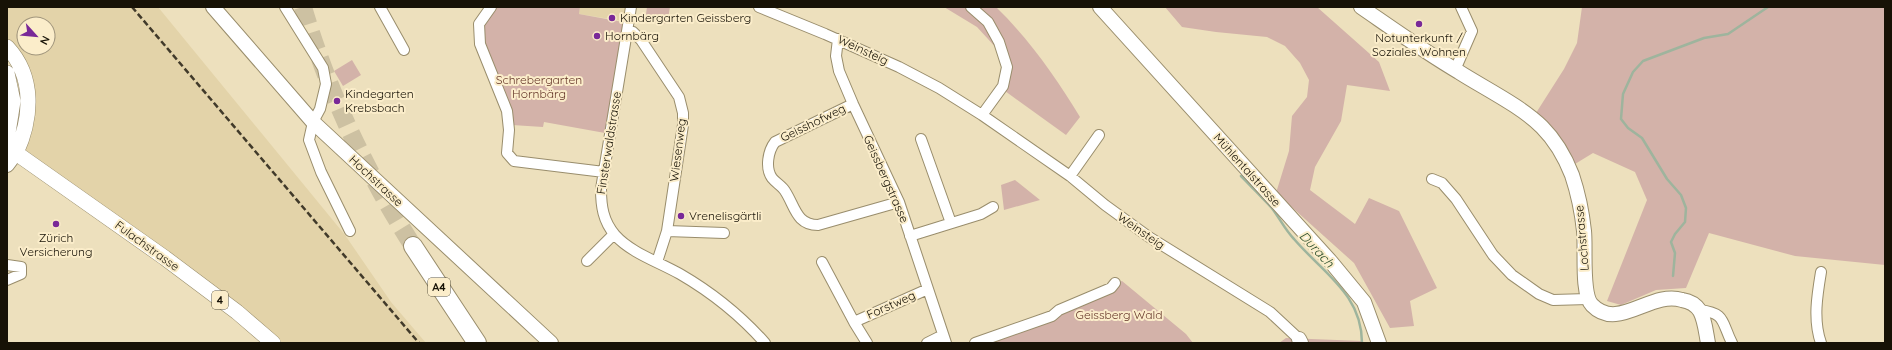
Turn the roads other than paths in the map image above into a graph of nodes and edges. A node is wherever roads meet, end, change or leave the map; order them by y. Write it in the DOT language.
graph roads {
  1 [pos="213,7"];
  2 [pos="285,7"];
  3 [pos="380,7"];
  4 [pos="491,7"];
  5 [pos="631,7"];
  6 [pos="759,7"];
  7 [pos="970,7"];
  8 [pos="1100,7"];
  9 [pos="1361,7"];
  10 [pos="1461,7"];
  11 [pos="627,31"];
  12 [pos="838,39"];
  13 [pos="7,47"];
  14 [pos="404,50"];
  15 [pos="1456,70"];
  16 [pos="7,73"];
  17 [pos="853,104"];
  18 [pos="982,115"];
  19 [pos="9,119"];
  20 [pos="313,122"];
  21 [pos="1099,135"];
  22 [pos="921,139"];
  23 [pos="7,140"];
  24 [pos="12,153"];
  25 [pos="7,165"];
  26 [pos="604,172"];
  27 [pos="1070,176"];
  28 [pos="1432,179"];
  29 [pos="899,202"];
  30 [pos="993,208"];
  31 [pos="951,224"];
  32 [pos="350,231"];
  33 [pos="667,231"];
  34 [pos="724,233"];
  35 [pos="614,234"];
  36 [pos="910,236"];
  37 [pos="413,246"];
  38 [pos="587,261"];
  39 [pos="657,262"];
  40 [pos="822,262"];
  41 [pos="7,265"];
  42 [pos="1821,272"];
  43 [pos="7,280"];
  44 [pos="1115,283"];
  45 [pos="928,289"];
  46 [pos="1588,299"];
  47 [pos="1699,310"];
  48 [pos="854,322"];
  49 [pos="473,338"];
  50 [pos="944,339"];
  51 [pos="1300,341"];
  52 [pos="273,343"];
  53 [pos="480,343"];
  54 [pos="551,343"];
  55 [pos="765,343"];
  56 [pos="868,343"];
  57 [pos="927,343"];
  58 [pos="975,343"];
  59 [pos="1379,343"];
  60 [pos="1708,343"];
  61 [pos="1732,343"];
  62 [pos="1821,343"];
  1 -- 20 [label="street, Hochstrasse"];
  2 -- 20 [label="street"];
  3 -- 14 [label="street"];
  4 -- 26 [label="street"];
  5 -- 11 [label="street, Finsterwaldstrasse"];
  6 -- 12 [label="street, Weinsteig"];
  7 -- 18 [label="street"];
  8 -- 59 [label="street, Mühlentalstrasse"];
  9 -- 15 [label="street, Lochstrasse"];
  10 -- 15 [label="street"];
  11 -- 26 [label="street, Finsterwaldstrasse"];
  11 -- 33 [label="street, Wiesenweg"];
  12 -- 17 [label="street, Geissbergstrasse"];
  12 -- 18 [label="street, Weinsteig"];
  13 -- 24 [label="main road"];
  15 -- 46 [label="street, Lochstrasse"];
  16 -- 19 [label="main road, 4"];
  17 -- 29 [label="street, Geissbergstrasse"];
  17 -- 29 [label="street, Geisshofweg"];
  18 -- 27 [label="street, Weinsteig"];
  19 -- 23 [label="main road, 4"];
  20 -- 32 [label="street"];
  20 -- 54 [label="street, Hochstrasse"];
  21 -- 27 [label="street"];
  22 -- 31 [label="street"];
  23 -- 24 [label="main road, 4"];
  24 -- 25 [label="street"];
  24 -- 52 [label="main road, Fulachstrasse / 4"];
  26 -- 35 [label="street, Finsterwaldstrasse"];
  27 -- 51 [label="street, Weinsteig"];
  28 -- 46 [label="street"];
  29 -- 36 [label="street, Geissbergstrasse"];
  30 -- 31 [label="street"];
  31 -- 36 [label="street"];
  33 -- 34 [label="street"];
  33 -- 39 [label="street, Wiesenweg"];
  35 -- 38 [label="street"];
  35 -- 39 [label="street, Finsterwaldstrasse"];
  36 -- 45 [label="street, Geissbergstrasse"];
  37 -- 49 [label="highway, A4"];
  39 -- 55 [label="street, Finsterwaldstrasse"];
  40 -- 48 [label="street, Forstweg"];
  41 -- 43 [label="street"];
  42 -- 62 [label="street"];
  44 -- 58 [label="street"];
  45 -- 48 [label="street, Forstweg"];
  45 -- 50 [label="street, Geissbergstrasse"];
  46 -- 47 [label="street"];
  47 -- 60 [label="street"];
  47 -- 61 [label="street"];
  48 -- 56 [label="street, Forstweg"];
  49 -- 53 [label="highway"];
  50 -- 57 [label="street"];
}
